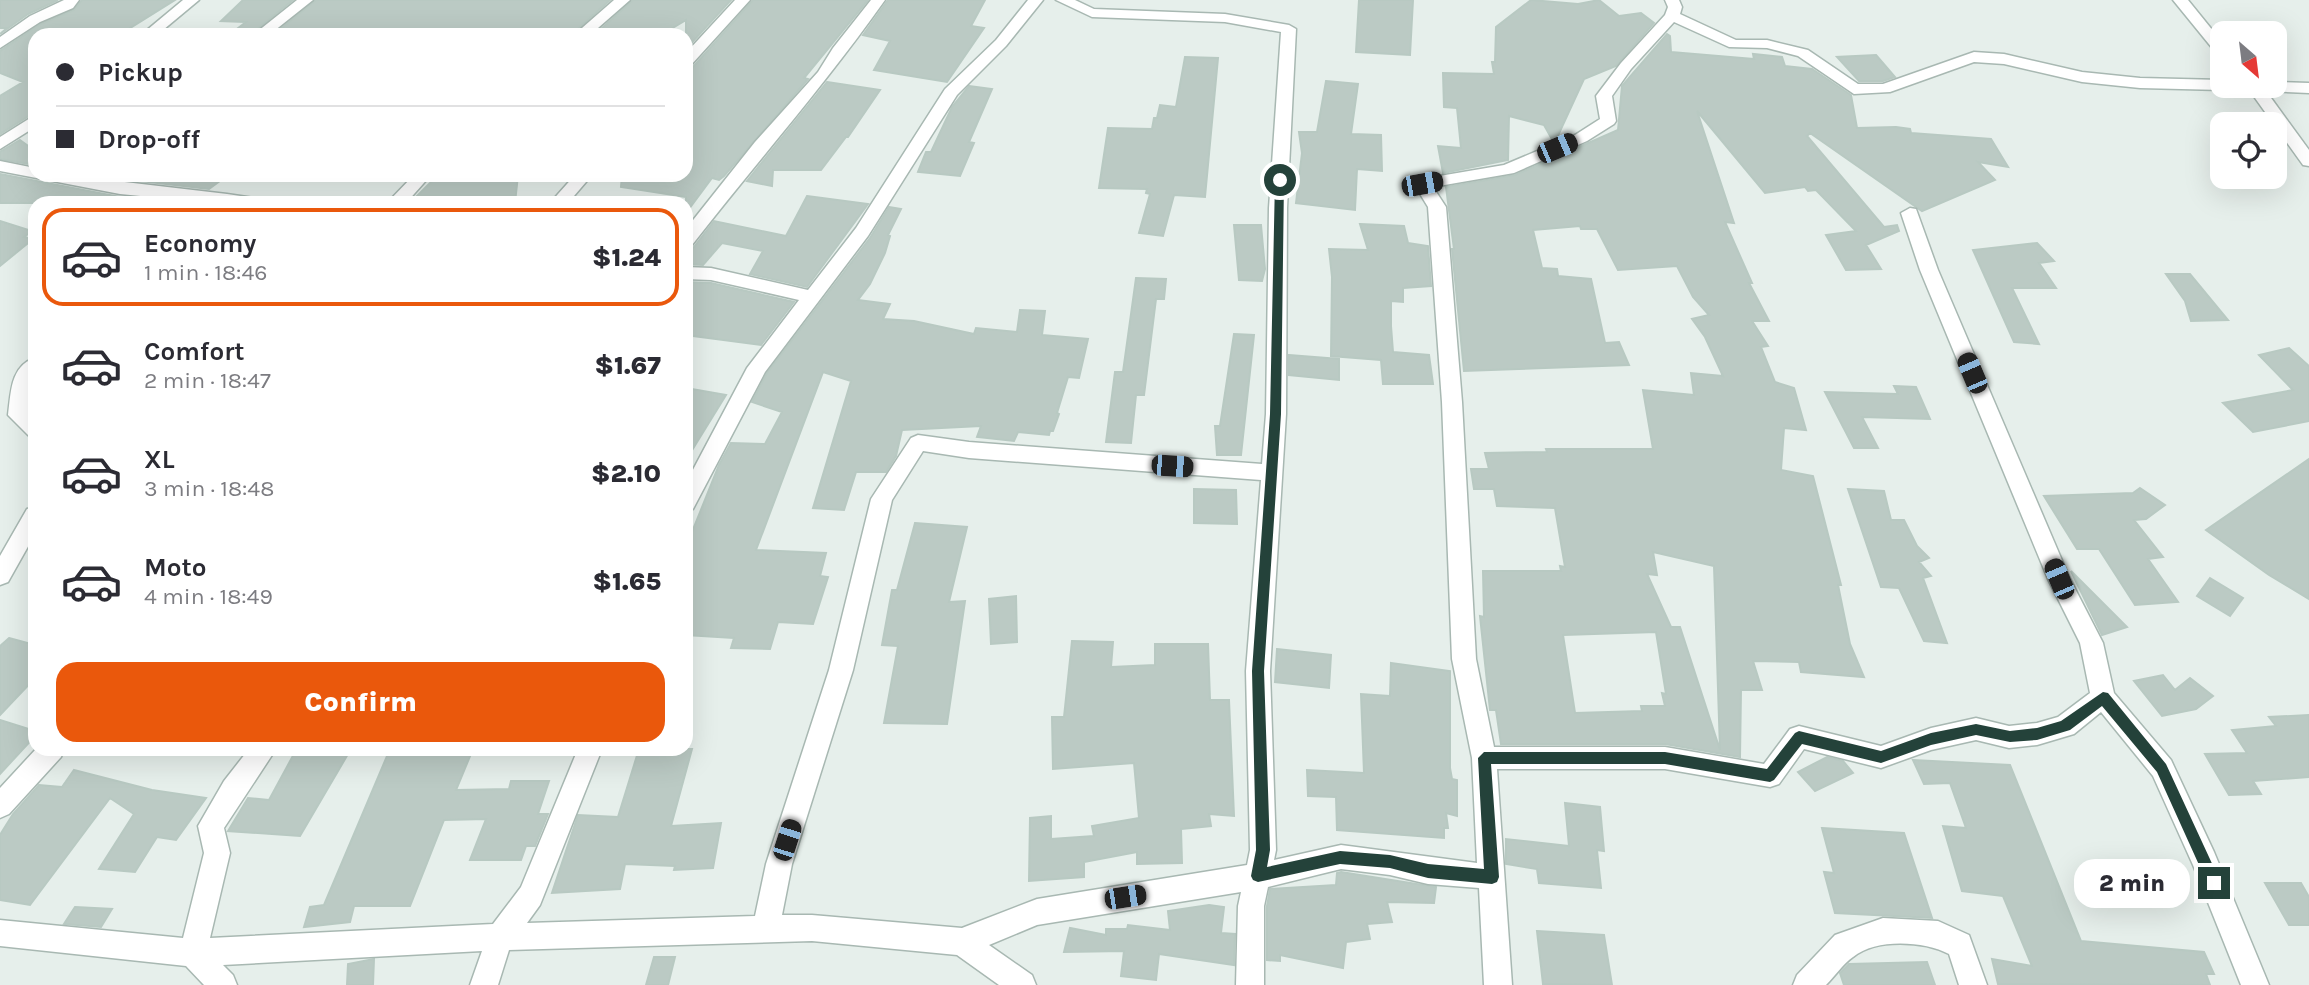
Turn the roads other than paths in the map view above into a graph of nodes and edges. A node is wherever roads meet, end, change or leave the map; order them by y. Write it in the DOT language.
graph roads {
  1 [pos="72,0"];
  2 [pos="192,0"];
  3 [pos="306,0"];
  4 [pos="623,0"];
  5 [pos="743,0"];
  6 [pos="878,0"];
  7 [pos="1036,0"];
  8 [pos="1063,0"];
  9 [pos="1653,0"];
  10 [pos="2180,0"];
  11 [pos="1673,8"];
  12 [pos="157,28"];
  13 [pos="269,28"];
  14 [pos="589,28"];
  15 [pos="2210,36"];
  16 [pos="0,44"];
  17 [pos="693,54"];
  18 [pos="2210,85"];
  19 [pos="2287,88"];
  20 [pos="2309,89"];
  21 [pos="2263,98"];
  22 [pos="28,125"];
  23 [pos="0,144"];
  24 [pos="2309,161"];
  25 [pos="0,166"];
  26 [pos="28,171"];
  27 [pos="70,182"];
  28 [pos="197,182"];
  29 [pos="416,182"];
  30 [pos="578,182"];
  31 [pos="182,196"];
  32 [pos="210,196"];
  33 [pos="403,196"];
  34 [pos="565,196"];
  35 [pos="1910,213"];
  36 [pos="693,232"];
  37 [pos="693,273"];
  38 [pos="813,297"];
  39 [pos="28,371"];
  40 [pos="9,420"];
  41 [pos="28,427"];
  42 [pos="1272,473"];
  43 [pos="693,490"];
  44 [pos="28,527"];
  45 [pos="0,576"];
  46 [pos="2103,697"];
  47 [pos="46,756"];
  48 [pos="259,756"];
  49 [pos="587,756"];
  50 [pos="1484,758"];
  51 [pos="0,806"];
  52 [pos="1258,876"];
  53 [pos="1492,877"];
  54 [pos="766,929"];
  55 [pos="0,933"];
  56 [pos="500,937"];
  57 [pos="962,942"];
  58 [pos="192,953"];
  59 [pos="223,985"];
  60 [pos="484,985"];
  61 [pos="1022,985"];
  62 [pos="1250,985"];
  63 [pos="1498,985"];
  64 [pos="1807,985"];
  65 [pos="1973,985"];
  66 [pos="2255,985"];
  1 -- 16 [label="street"];
  2 -- 12 [label="street"];
  3 -- 13 [label="street"];
  4 -- 14 [label="street"];
  5 -- 17 [label="street"];
  6 -- 36 [label="street"];
  7 -- 38 [label="street"];
  8 -- 42 [label="street"];
  9 -- 11 [label="street"];
  10 -- 15 [label="street"];
  11 -- 18 [label="street"];
  11 -- 50 [label="street"];
  19 -- 20 [label="street"];
  21 -- 24 [label="street"];
  22 -- 23 [label="street"];
  25 -- 26 [label="street"];
  27 -- 31 [label="street"];
  28 -- 32 [label="street"];
  29 -- 33 [label="street"];
  30 -- 34 [label="street"];
  35 -- 46 [label="street"];
  37 -- 38 [label="street"];
  38 -- 43 [label="street"];
  39 -- 40 [label="street"];
  40 -- 41 [label="street"];
  42 -- 52 [label="street"];
  42 -- 54 [label="street"];
  44 -- 45 [label="street"];
  46 -- 50 [label="street"];
  46 -- 66 [label="street"];
  47 -- 51 [label="street"];
  48 -- 58 [label="street"];
  49 -- 56 [label="street"];
  50 -- 53 [label="street"];
  52 -- 53 [label="street"];
  52 -- 57 [label="street"];
  52 -- 62 [label="street"];
  53 -- 63 [label="street"];
  54 -- 56 [label="street"];
  54 -- 57 [label="street"];
  55 -- 58 [label="street"];
  56 -- 58 [label="street"];
  56 -- 60 [label="street"];
  57 -- 61 [label="street"];
  58 -- 59 [label="street"];
  64 -- 65 [label="street"];
}
